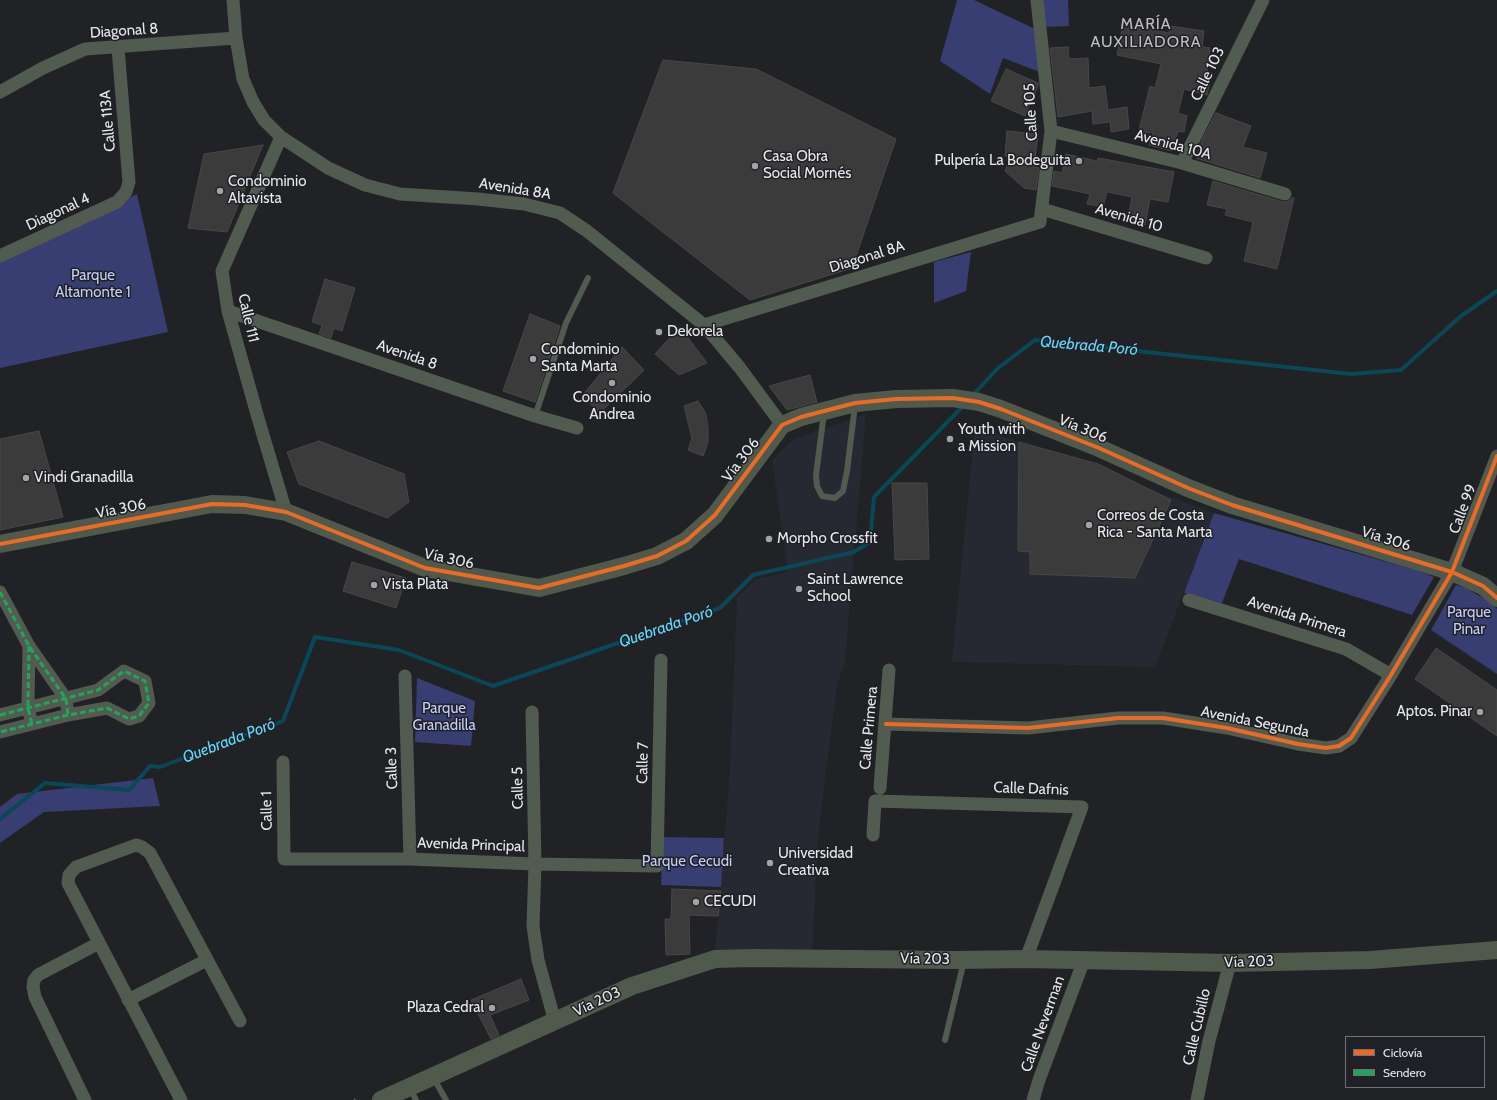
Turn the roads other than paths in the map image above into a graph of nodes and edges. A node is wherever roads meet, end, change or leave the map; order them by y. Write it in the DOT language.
graph roads {
  1 [pos="233,0"];
  2 [pos="1037,0"];
  3 [pos="1263,0"];
  4 [pos="236,38"];
  5 [pos="118,48"];
  6 [pos="0,92"];
  7 [pos="1051,131"];
  8 [pos="280,137"];
  9 [pos="1182,163"];
  10 [pos="126,192"];
  11 [pos="1285,194"];
  12 [pos="1041,215"];
  13 [pos="0,256"];
  14 [pos="1206,258"];
  15 [pos="588,278"];
  16 [pos="228,311"];
  17 [pos="704,324"];
  18 [pos="855,403"];
  19 [pos="825,410"];
  20 [pos="535,416"];
  21 [pos="782,425"];
  22 [pos="577,428"];
  23 [pos="1497,456"];
  24 [pos="286,512"];
  25 [pos="0,544"];
  26 [pos="1452,572"];
  27 [pos="0,592"];
  28 [pos="1497,598"];
  29 [pos="1189,600"];
  30 [pos="29,646"];
  31 [pos="661,660"];
  32 [pos="889,670"];
  33 [pos="1390,675"];
  34 [pos="405,676"];
  35 [pos="66,699"];
  36 [pos="28,708"];
  37 [pos="532,712"];
  38 [pos="0,714"];
  39 [pos="68,715"];
  40 [pos="32,724"];
  41 [pos="886,724"];
  42 [pos="0,732"];
  43 [pos="283,762"];
  44 [pos="880,788"];
  45 [pos="874,836"];
  46 [pos="284,859"];
  47 [pos="410,859"];
  48 [pos="535,864"];
  49 [pos="657,866"];
  50 [pos="99,943"];
  51 [pos="1497,950"];
  52 [pos="1026,959"];
  53 [pos="207,960"];
  54 [pos="964,960"];
  55 [pos="1084,960"];
  56 [pos="1230,963"];
  57 [pos="128,1000"];
  58 [pos="240,1021"];
  59 [pos="555,1022"];
  60 [pos="945,1040"];
  61 [pos="433,1077"];
  62 [pos="412,1094"];
  63 [pos="85,1100"];
  64 [pos="181,1100"];
  65 [pos="381,1100"];
  66 [pos="446,1100"];
  67 [pos="1033,1100"];
  68 [pos="1197,1100"];
  1 -- 4 [label="street, Avenida 8A"];
  2 -- 7 [label="street, Calle 105"];
  3 -- 9 [label="street, Calle 103"];
  4 -- 5 [label="street, Diagonal 8"];
  4 -- 8 [label="street, Avenida 8A"];
  5 -- 6 [label="street, Diagonal 8"];
  5 -- 10 [label="street, Calle 113A"];
  7 -- 9 [label="street, Avenida 10A"];
  7 -- 12 [label="street, Calle 105"];
  8 -- 16 [label="street, Calle 111"];
  8 -- 17 [label="street, Avenida 8A"];
  9 -- 11 [label="street, Avenida 10A"];
  10 -- 13 [label="street, Diagonal 4"];
  12 -- 14 [label="street, Avenida 10"];
  12 -- 17 [label="street, Diagonal 8A"];
  15 -- 20 [label="lane"];
  16 -- 20 [label="street, Avenida 8"];
  16 -- 24 [label="street, Calle 111"];
  17 -- 21 [label="street, Avenida 8A"];
  18 -- 19 [label="street, Vía 306"];
  18 -- 19 [label="lane"];
  18 -- 26 [label="street, Vía 306"];
  19 -- 21 [label="street, Vía 306"];
  20 -- 22 [label="street, Avenida 8"];
  21 -- 24 [label="street, Vía 306"];
  23 -- 26 [label="street, Calle 99"];
  24 -- 25 [label="street, Vía 306"];
  26 -- 28 [label="street, Vía 306"];
  26 -- 33 [label="street, Avenida Segunda"];
  27 -- 30 [label="street"];
  29 -- 33 [label="street, Avenida Primera"];
  30 -- 35 [label="street"];
  30 -- 36 [label="street"];
  31 -- 49 [label="street, Calle 7"];
  32 -- 41 [label="street, Calle Primera"];
  33 -- 41 [label="street, Avenida Segunda"];
  34 -- 47 [label="street, Calle 3"];
  35 -- 36 [label="street"];
  35 -- 39 [label="street"];
  35 -- 39 [label="street"];
  36 -- 38 [label="street"];
  36 -- 40 [label="street"];
  37 -- 48 [label="street, Calle 5"];
  39 -- 40 [label="street"];
  40 -- 42 [label="street"];
  41 -- 44 [label="street, Calle Primera"];
  43 -- 46 [label="street, Calle 1"];
  45 -- 52 [label="street, Calle Dafnis"];
  46 -- 47 [label="street, Avenida Principal"];
  47 -- 48 [label="street, Avenida Principal"];
  48 -- 49 [label="street, Avenida Principal"];
  48 -- 59 [label="street, Calle 5"];
  50 -- 53 [label="street"];
  50 -- 57 [label="street"];
  50 -- 63 [label="street"];
  51 -- 56 [label="street, Vía 203"];
  52 -- 54 [label="street, Vía 203"];
  52 -- 55 [label="street, Vía 203"];
  53 -- 57 [label="street"];
  53 -- 58 [label="street"];
  54 -- 59 [label="street, Vía 203"];
  54 -- 60 [label="lane"];
  55 -- 56 [label="street, Vía 203"];
  55 -- 67 [label="street, Calle Neverman"];
  56 -- 68 [label="street, Calle Cubillo"];
  57 -- 64 [label="street"];
  59 -- 61 [label="street, Vía 203"];
  61 -- 62 [label="street, Vía 203"];
  61 -- 66 [label="lane"];
  62 -- 65 [label="street, Vía 203"];
}
